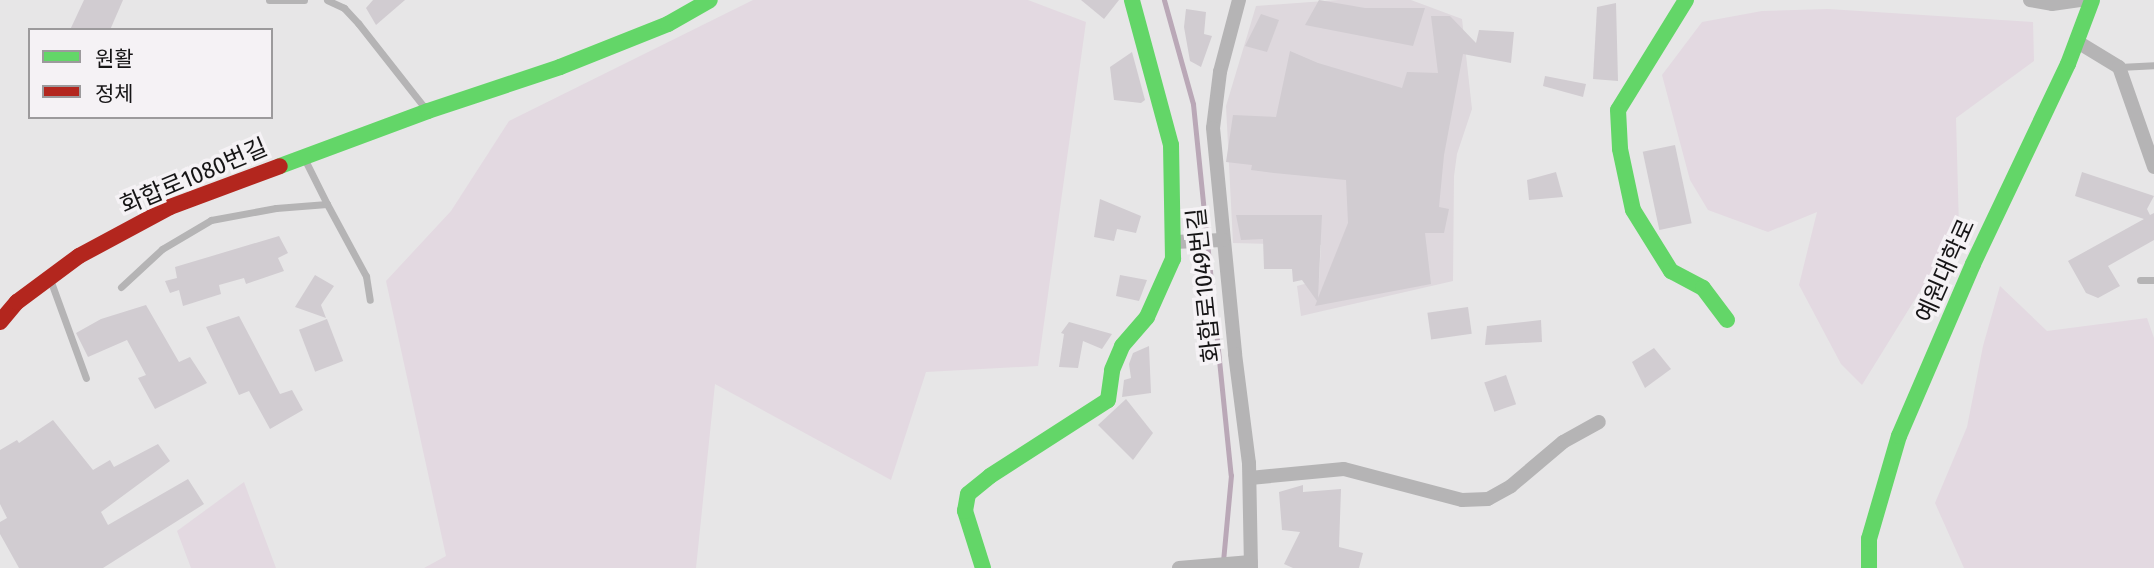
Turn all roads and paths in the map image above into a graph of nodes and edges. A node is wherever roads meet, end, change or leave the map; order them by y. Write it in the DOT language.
graph roads {
  1 [pos="269,0"];
  2 [pos="303,0"];
  3 [pos="327,0"];
  4 [pos="710,0"];
  5 [pos="1132,0"];
  6 [pos="1239,0"];
  7 [pos="1686,0"];
  8 [pos="2030,0"];
  9 [pos="2082,0"];
  10 [pos="2092,0"];
  11 [pos="2076,41"];
  12 [pos="2154,65"];
  13 [pos="2119,67"];
  14 [pos="428,111"];
  15 [pos="2150,147"];
  16 [pos="303,156"];
  17 [pos="2154,167"];
  18 [pos="327,204"];
  19 [pos="1220,240"];
  20 [pos="1178,241"];
  21 [pos="50,278"];
  22 [pos="2140,279"];
  23 [pos="2154,280"];
  24 [pos="121,287"];
  25 [pos="370,300"];
  26 [pos="1727,320"];
  27 [pos="0,322"];
  28 [pos="86,378"];
  29 [pos="1599,422"];
  30 [pos="1250,478"];
  31 [pos="1251,565"];
  32 [pos="983,568"];
  33 [pos="1179,568"];
  34 [pos="1869,568"];
  1 -- 2 [label="lane"];
  3 -- 14 [label="lane"];
  4 -- 14 [label="street, 화합로1080번길"];
  5 -- 20 [label="street"];
  6 -- 19 [label="street, 화합로1049번길"];
  7 -- 26 [label="street"];
  8 -- 9 [label="street"];
  10 -- 11 [label="street, 예원대학로"];
  11 -- 13 [label="street"];
  11 -- 34 [label="street, 예원대학로"];
  12 -- 13 [label="lane"];
  13 -- 15 [label="street"];
  14 -- 16 [label="street, 화합로1080번길"];
  15 -- 17 [label="street"];
  16 -- 18 [label="lane"];
  16 -- 21 [label="street, 화합로1080번길"];
  18 -- 24 [label="lane"];
  18 -- 25 [label="lane"];
  19 -- 20 [label="street"];
  19 -- 30 [label="street, 화합로1049번길"];
  20 -- 32 [label="street"];
  21 -- 27 [label="street, 화합로1080번길"];
  21 -- 28 [label="lane"];
  22 -- 23 [label="lane"];
  29 -- 30 [label="street"];
  30 -- 31 [label="street, 화합로1049번길"];
  31 -- 33 [label="street"];
}
